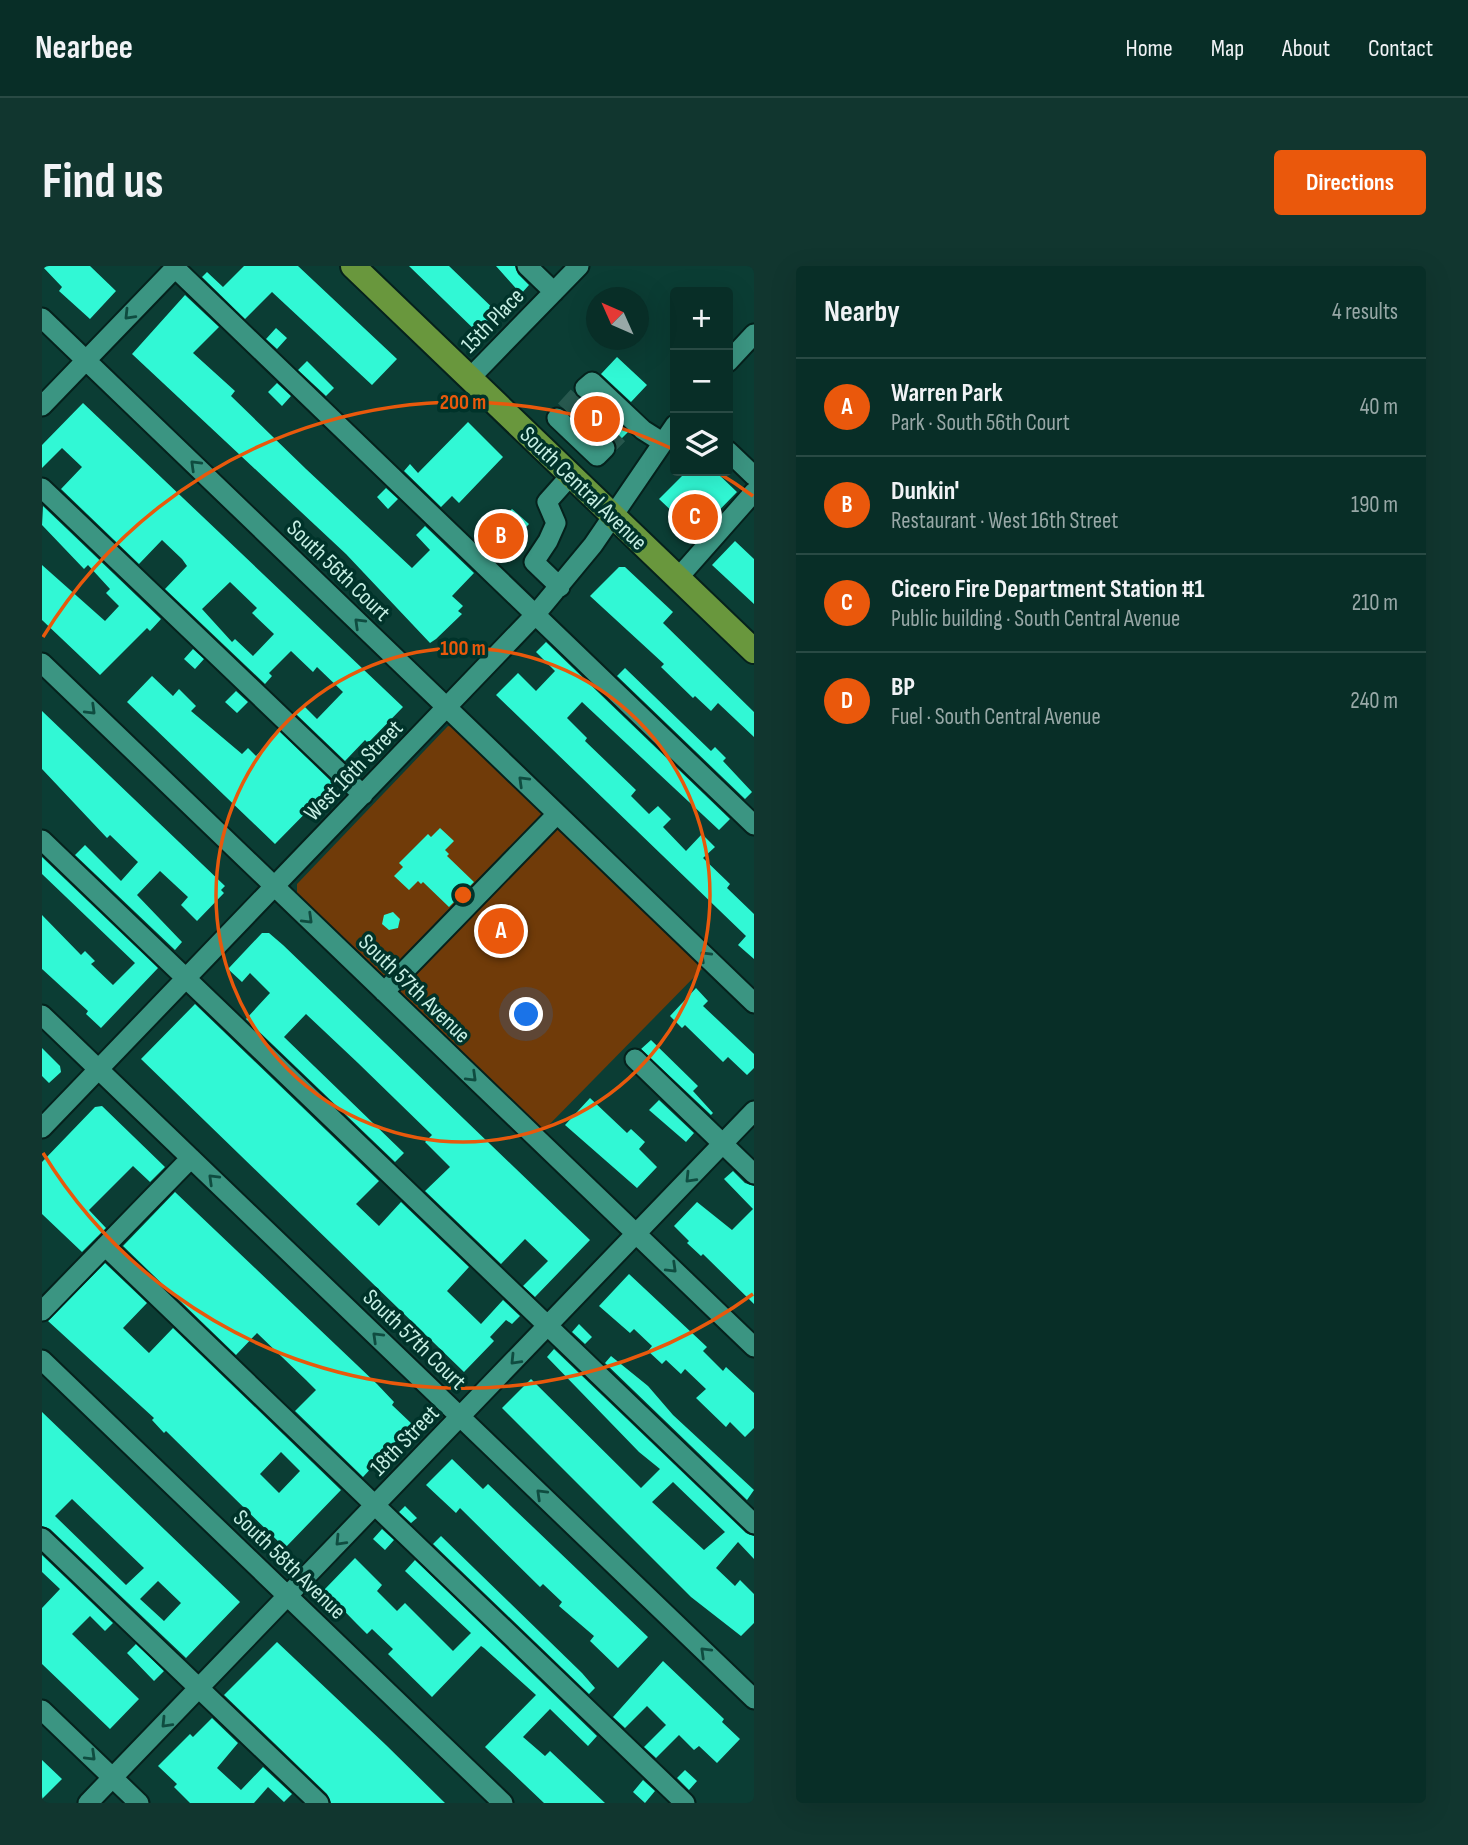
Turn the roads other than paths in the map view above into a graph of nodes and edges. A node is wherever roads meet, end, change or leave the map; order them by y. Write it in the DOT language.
graph roads {
  1 [pos="353,266"];
  2 [pos="527,266"];
  3 [pos="579,266"];
  4 [pos="175,267"];
  5 [pos="554,292"];
  6 [pos="42,318"];
  7 [pos="754,334"];
  8 [pos="733,357"];
  9 [pos="86,360"];
  10 [pos="470,378"];
  11 [pos="597,394"];
  12 [pos="42,406"];
  13 [pos="670,432"];
  14 [pos="534,441"];
  15 [pos="662,442"];
  16 [pos="733,456"];
  17 [pos="568,472"];
  18 [pos="754,477"];
  19 [pos="42,488"];
  20 [pos="754,492"];
  21 [pos="613,516"];
  22 [pos="678,578"];
  23 [pos="560,587"];
  24 [pos="536,615"];
  25 [pos="754,651"];
  26 [pos="42,663"];
  27 [pos="447,708"];
  28 [pos="363,795"];
  29 [pos="557,814"];
  30 [pos="754,825"];
  31 [pos="42,840"];
  32 [pos="275,887"];
  33 [pos="186,979"];
  34 [pos="384,992"];
  35 [pos="754,1003"];
  36 [pos="42,1015"];
  37 [pos="635,1059"];
  38 [pos="99,1069"];
  39 [pos="754,1111"];
  40 [pos="42,1128"];
  41 [pos="723,1144"];
  42 [pos="191,1158"];
  43 [pos="754,1174"];
  44 [pos="636,1234"];
  45 [pos="105,1246"];
  46 [pos="42,1311"];
  47 [pos="548,1326"];
  48 [pos="754,1347"];
  49 [pos="42,1360"];
  50 [pos="460,1417"];
  51 [pos="375,1505"];
  52 [pos="754,1524"];
  53 [pos="42,1538"];
  54 [pos="288,1596"];
  55 [pos="199,1688"];
  56 [pos="754,1699"];
  57 [pos="42,1710"];
  58 [pos="113,1778"];
  59 [pos="88,1803"];
  60 [pos="139,1803"];
  61 [pos="320,1803"];
  62 [pos="503,1803"];
  63 [pos="685,1803"];
  1 -- 10 [label="main road, South Central Avenue"];
  2 -- 5 [label="street"];
  3 -- 5 [label="street, 15th Place"];
  4 -- 9 [label="street, one-way"];
  4 -- 24 [label="street"];
  5 -- 10 [label="street, 15th Place"];
  6 -- 9 [label="street, South 56th Court"];
  7 -- 8 [label="street"];
  9 -- 12 [label="street"];
  27 -- 9 [label="street, South 56th Court, one-way"];
  10 -- 14 [label="main road, South Central Avenue"];
  11 -- 15 [label="street"];
  13 -- 15 [label="street, West 16th Street"];
  14 -- 17 [label="main road, South Central Avenue"];
  14 -- 17 [label="street"];
  15 -- 21 [label="street, West 16th Street"];
  16 -- 18 [label="street"];
  17 -- 21 [label="main road, South Central Avenue"];
  17 -- 23 [label="street"];
  19 -- 28 [label="street"];
  20 -- 22 [label="street"];
  21 -- 22 [label="main road, South Central Avenue"];
  21 -- 23 [label="street, West 16th Street"];
  22 -- 25 [label="main road, South Central Avenue"];
  23 -- 24 [label="street, West 16th Street"];
  24 -- 27 [label="street, West 16th Street"];
  24 -- 30 [label="street"];
  26 -- 32 [label="street, South 57th Avenue, one-way"];
  27 -- 28 [label="street, West 16th Street"];
  29 -- 27 [label="street, South 56th Court, one-way"];
  28 -- 32 [label="street, West 16th Street"];
  29 -- 34 [label="street"];
  35 -- 29 [label="street, South 56th Court, one-way"];
  31 -- 33 [label="street"];
  32 -- 33 [label="street, West 16th Street"];
  32 -- 34 [label="street, South 57th Avenue, one-way"];
  33 -- 38 [label="street, West 16th Street"];
  33 -- 47 [label="street"];
  34 -- 44 [label="street, South 57th Avenue, one-way"];
  36 -- 38 [label="street, South 57th Court"];
  37 -- 41 [label="street"];
  38 -- 40 [label="street, West 16th Street"];
  38 -- 42 [label="street, South 57th Court"];
  39 -- 41 [label="street, 18th Street"];
  41 -- 43 [label="street"];
  41 -- 44 [label="street, 18th Street, one-way"];
  42 -- 45 [label="street"];
  50 -- 42 [label="street, South 57th Court, one-way"];
  44 -- 47 [label="street, 18th Street"];
  44 -- 48 [label="street, South 57th Avenue, one-way"];
  45 -- 46 [label="street"];
  45 -- 51 [label="street"];
  47 -- 50 [label="street, 18th Street, one-way"];
  47 -- 52 [label="street"];
  49 -- 54 [label="street, South 58th Avenue"];
  50 -- 51 [label="street, 18th Street"];
  56 -- 50 [label="street, South 57th Court, one-way"];
  51 -- 54 [label="street, 18th Street, one-way"];
  51 -- 63 [label="street"];
  53 -- 55 [label="street"];
  54 -- 55 [label="street, 18th Street"];
  54 -- 62 [label="street, South 58th Avenue"];
  55 -- 58 [label="street, 18th Street, one-way"];
  55 -- 61 [label="street"];
  57 -- 58 [label="street, one-way"];
  58 -- 59 [label="street, 18th Street"];
  58 -- 60 [label="street"];
}
